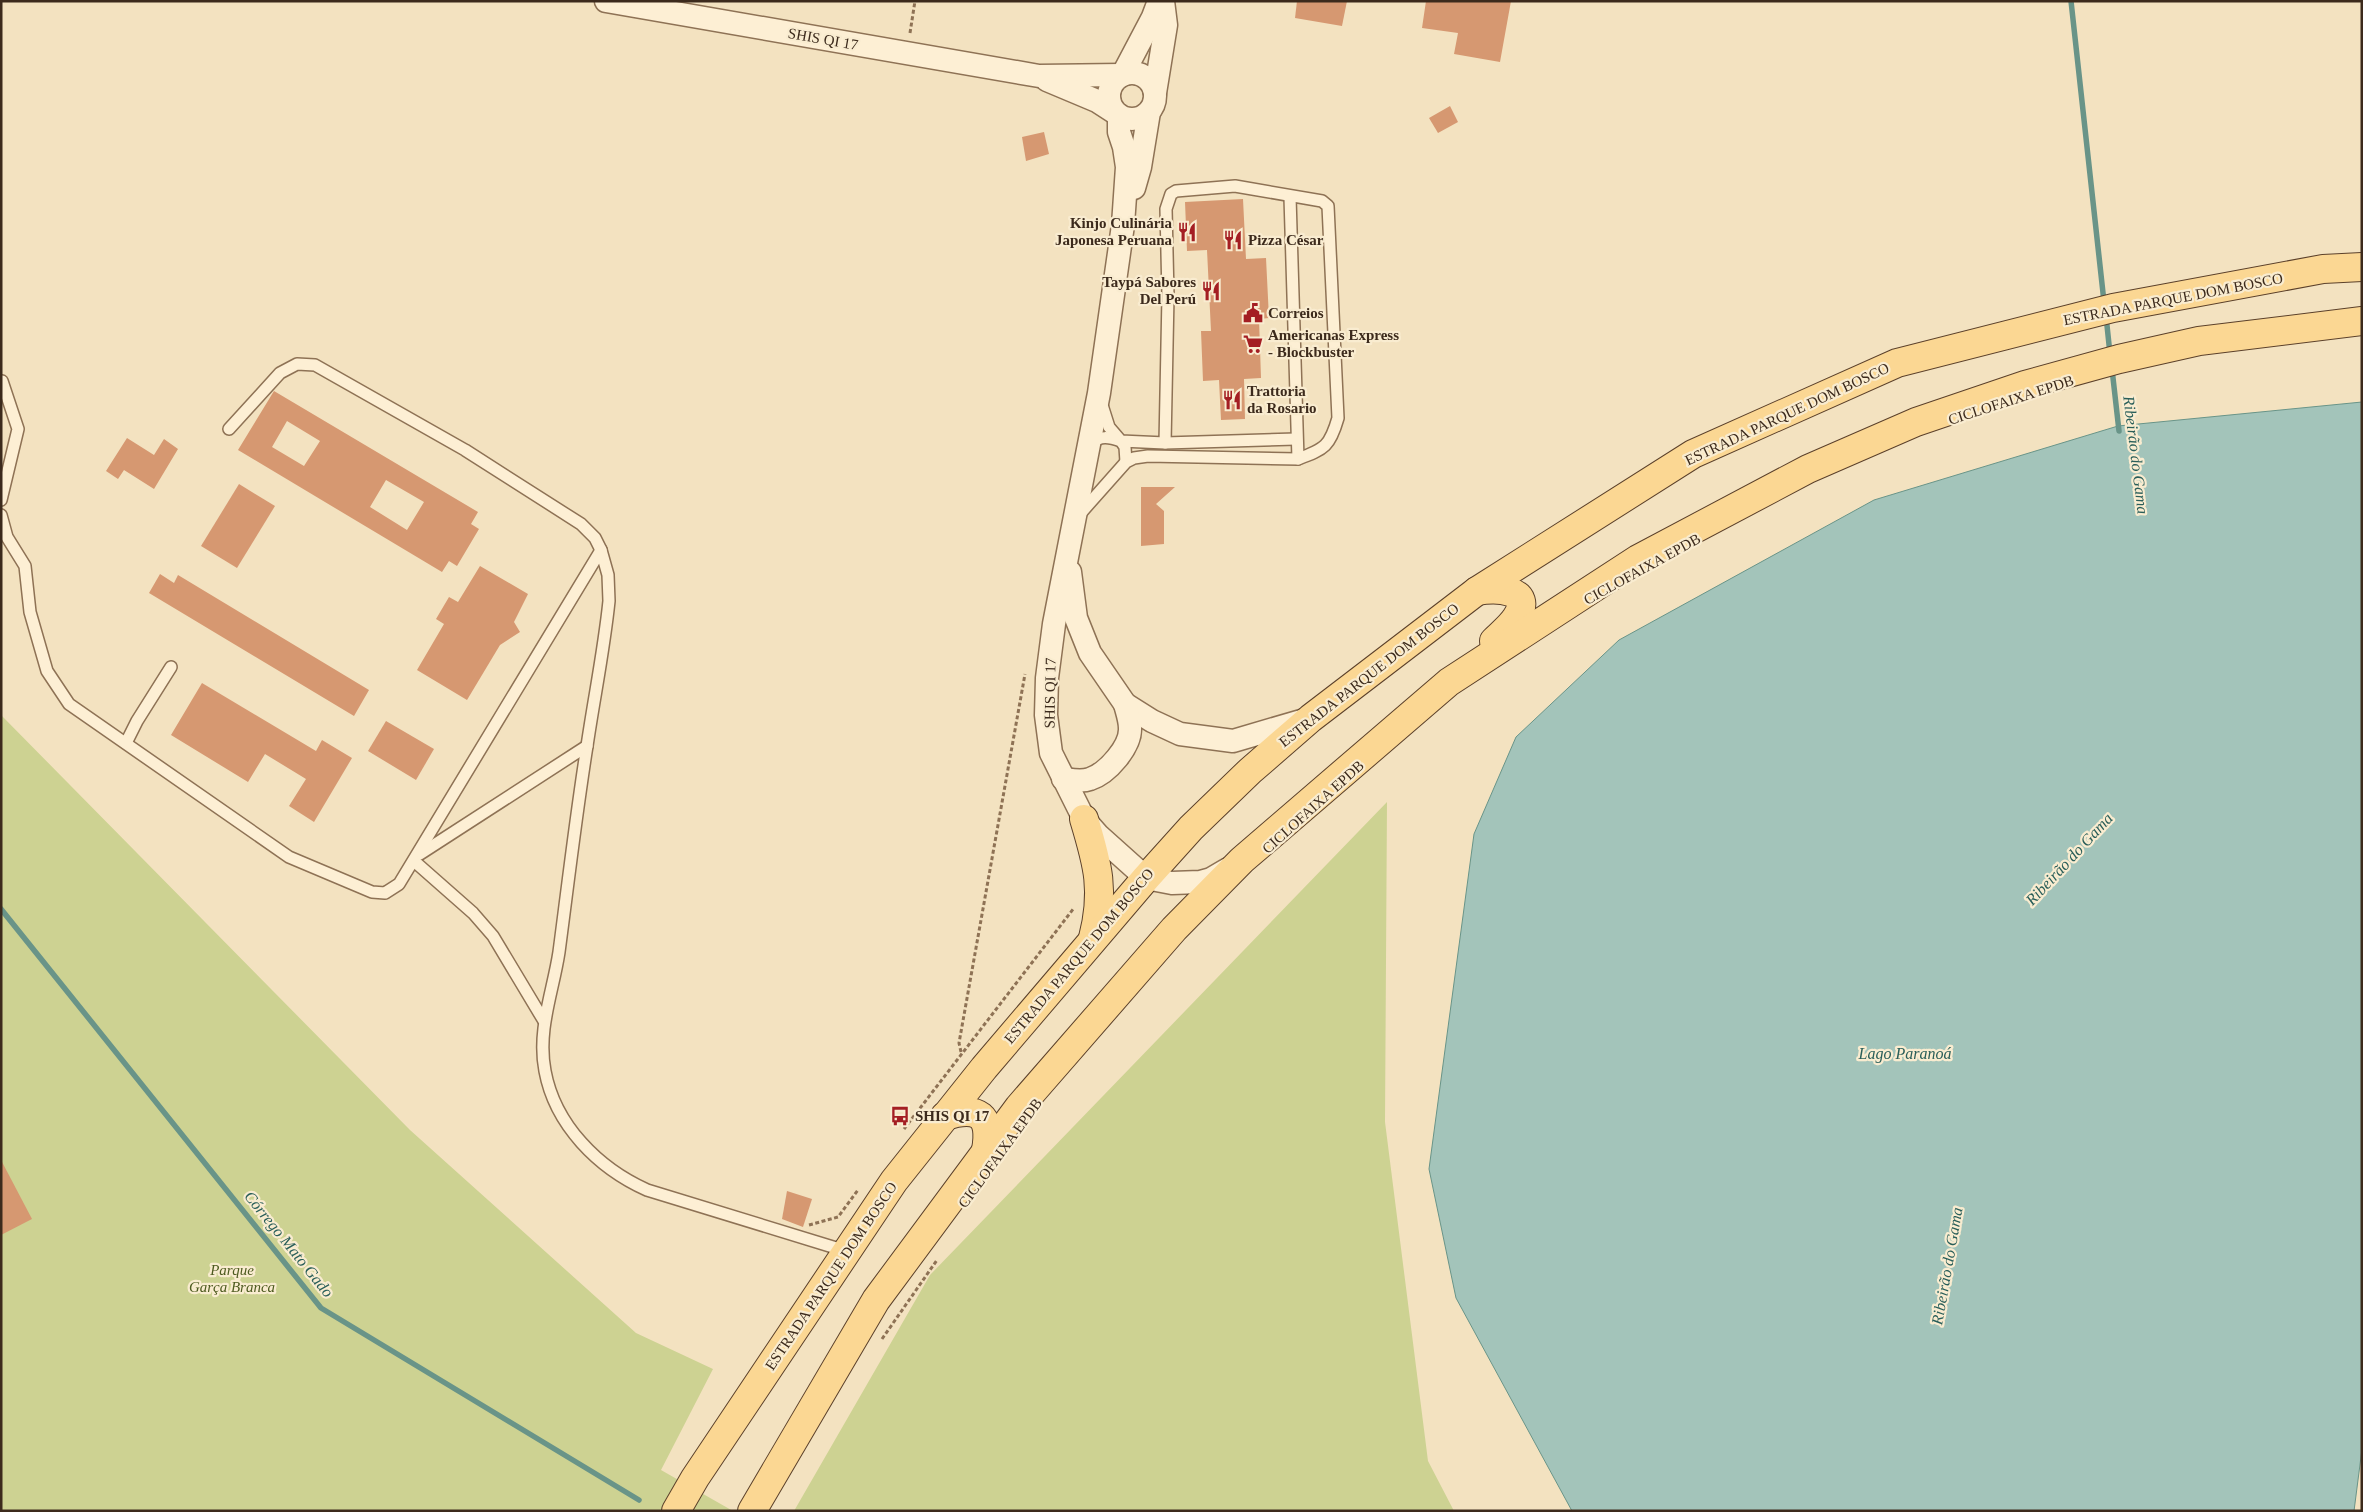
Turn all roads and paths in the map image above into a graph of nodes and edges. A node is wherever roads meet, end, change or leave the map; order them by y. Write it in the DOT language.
graph roads {
  1 [pos="606,1"];
  2 [pos="914,1"];
  3 [pos="1158,1"];
  4 [pos="1163,1"];
  5 [pos="907,53"];
  6 [pos="1122,74"];
  7 [pos="1039,76"];
  8 [pos="1152,102"];
  9 [pos="1117,114"];
  10 [pos="1290,197"];
  11 [pos="1123,225"];
  12 [pos="2362,267"];
  13 [pos="2362,321"];
  14 [pos="2,381"];
  15 [pos="1099,393"];
  16 [pos="229,429"];
  17 [pos="1296,439"];
  18 [pos="1121,441"];
  19 [pos="1165,443"];
  20 [pos="1089,446"];
  21 [pos="1298,458"];
  22 [pos="1126,462"];
  23 [pos="1,500"];
  24 [pos="1,514"];
  25 [pos="1074,520"];
  26 [pos="601,550"];
  27 [pos="1067,553"];
  28 [pos="1477,591"];
  29 [pos="1027,664"];
  30 [pos="171,667"];
  31 [pos="1449,682"];
  32 [pos="1125,704"];
  33 [pos="1311,718"];
  34 [pos="126,743"];
  35 [pos="587,746"];
  36 [pos="1063,779"];
  37 [pos="1084,820"];
  38 [pos="415,859"];
  39 [pos="1242,860"];
  40 [pos="1146,878"];
  41 [pos="1078,901"];
  42 [pos="1093,938"];
  43 [pos="544,1020"];
  44 [pos="961,1052"];
  45 [pos="984,1068"];
  46 [pos="1019,1107"];
  47 [pos="945,1116"];
  48 [pos="902,1130"];
  49 [pos="986,1150"];
  50 [pos="861,1185"];
  51 [pos="798,1236"];
  52 [pos="846,1251"];
  53 [pos="939,1258"];
  54 [pos="876,1347"];
  55 [pos="676,1511"];
  56 [pos="752,1511"];
  1 -- 5 [label="street, SHIS QI 17"];
  2 -- 5 [label="path"];
  3 -- 6 [label="street"];
  4 -- 8 [label="street, SHIS QI 17"];
  5 -- 7 [label="street, SHIS QI 17"];
  6 -- 7 [label="street, SHIS QI 17"];
  6 -- 8 [label="street"];
  6 -- 9 [label="street"];
  7 -- 9 [label="street, SHIS QI 17"];
  8 -- 9 [label="street"];
  8 -- 11 [label="street, SHIS QI 17"];
  9 -- 11 [label="street, SHIS QI 17"];
  10 -- 17 [label="lane"];
  10 -- 19 [label="lane"];
  10 -- 21 [label="lane"];
  11 -- 15 [label="street, SHIS QI 17"];
  12 -- 28 [label="main road, ESTRADA PARQUE DOM BOSCO"];
  13 -- 31 [label="main road"];
  14 -- 23 [label="lane"];
  15 -- 18 [label="lane"];
  15 -- 20 [label="street, SHIS QI 17"];
  16 -- 26 [label="lane"];
  17 -- 19 [label="lane"];
  17 -- 21 [label="lane"];
  18 -- 19 [label="lane"];
  18 -- 20 [label="lane"];
  18 -- 22 [label="lane"];
  20 -- 25 [label="street, SHIS QI 17"];
  21 -- 22 [label="lane"];
  22 -- 25 [label="lane"];
  24 -- 34 [label="lane"];
  25 -- 27 [label="street, SHIS QI 17"];
  26 -- 35 [label="lane"];
  26 -- 38 [label="lane"];
  27 -- 32 [label="street, SHIS QI 17"];
  27 -- 36 [label="street, SHIS QI 17"];
  28 -- 31 [label="main road"];
  28 -- 33 [label="main road, ESTRADA PARQUE DOM BOSCO"];
  29 -- 44 [label="path"];
  30 -- 34 [label="lane"];
  31 -- 39 [label="main road"];
  32 -- 33 [label="street, SHIS QI 17"];
  32 -- 36 [label="street"];
  33 -- 40 [label="main road, ESTRADA PARQUE DOM BOSCO"];
  34 -- 38 [label="lane"];
  35 -- 38 [label="lane"];
  35 -- 43 [label="lane"];
  36 -- 37 [label="street, SHIS QI 17"];
  37 -- 40 [label="street, SHIS QI 17"];
  37 -- 42 [label="main road"];
  38 -- 43 [label="lane"];
  39 -- 40 [label="street"];
  39 -- 46 [label="main road"];
  40 -- 42 [label="main road, ESTRADA PARQUE DOM BOSCO"];
  41 -- 44 [label="path"];
  42 -- 45 [label="main road, ESTRADA PARQUE DOM BOSCO"];
  43 -- 51 [label="lane"];
  44 -- 48 [label="path"];
  45 -- 46 [label="main road"];
  45 -- 47 [label="main road, ESTRADA PARQUE DOM BOSCO"];
  46 -- 49 [label="main road"];
  47 -- 49 [label="main road"];
  47 -- 52 [label="main road, ESTRADA PARQUE DOM BOSCO"];
  49 -- 56 [label="main road"];
  50 -- 51 [label="path"];
  51 -- 52 [label="lane"];
  52 -- 55 [label="main road, ESTRADA PARQUE DOM BOSCO"];
  53 -- 54 [label="path"];
}
